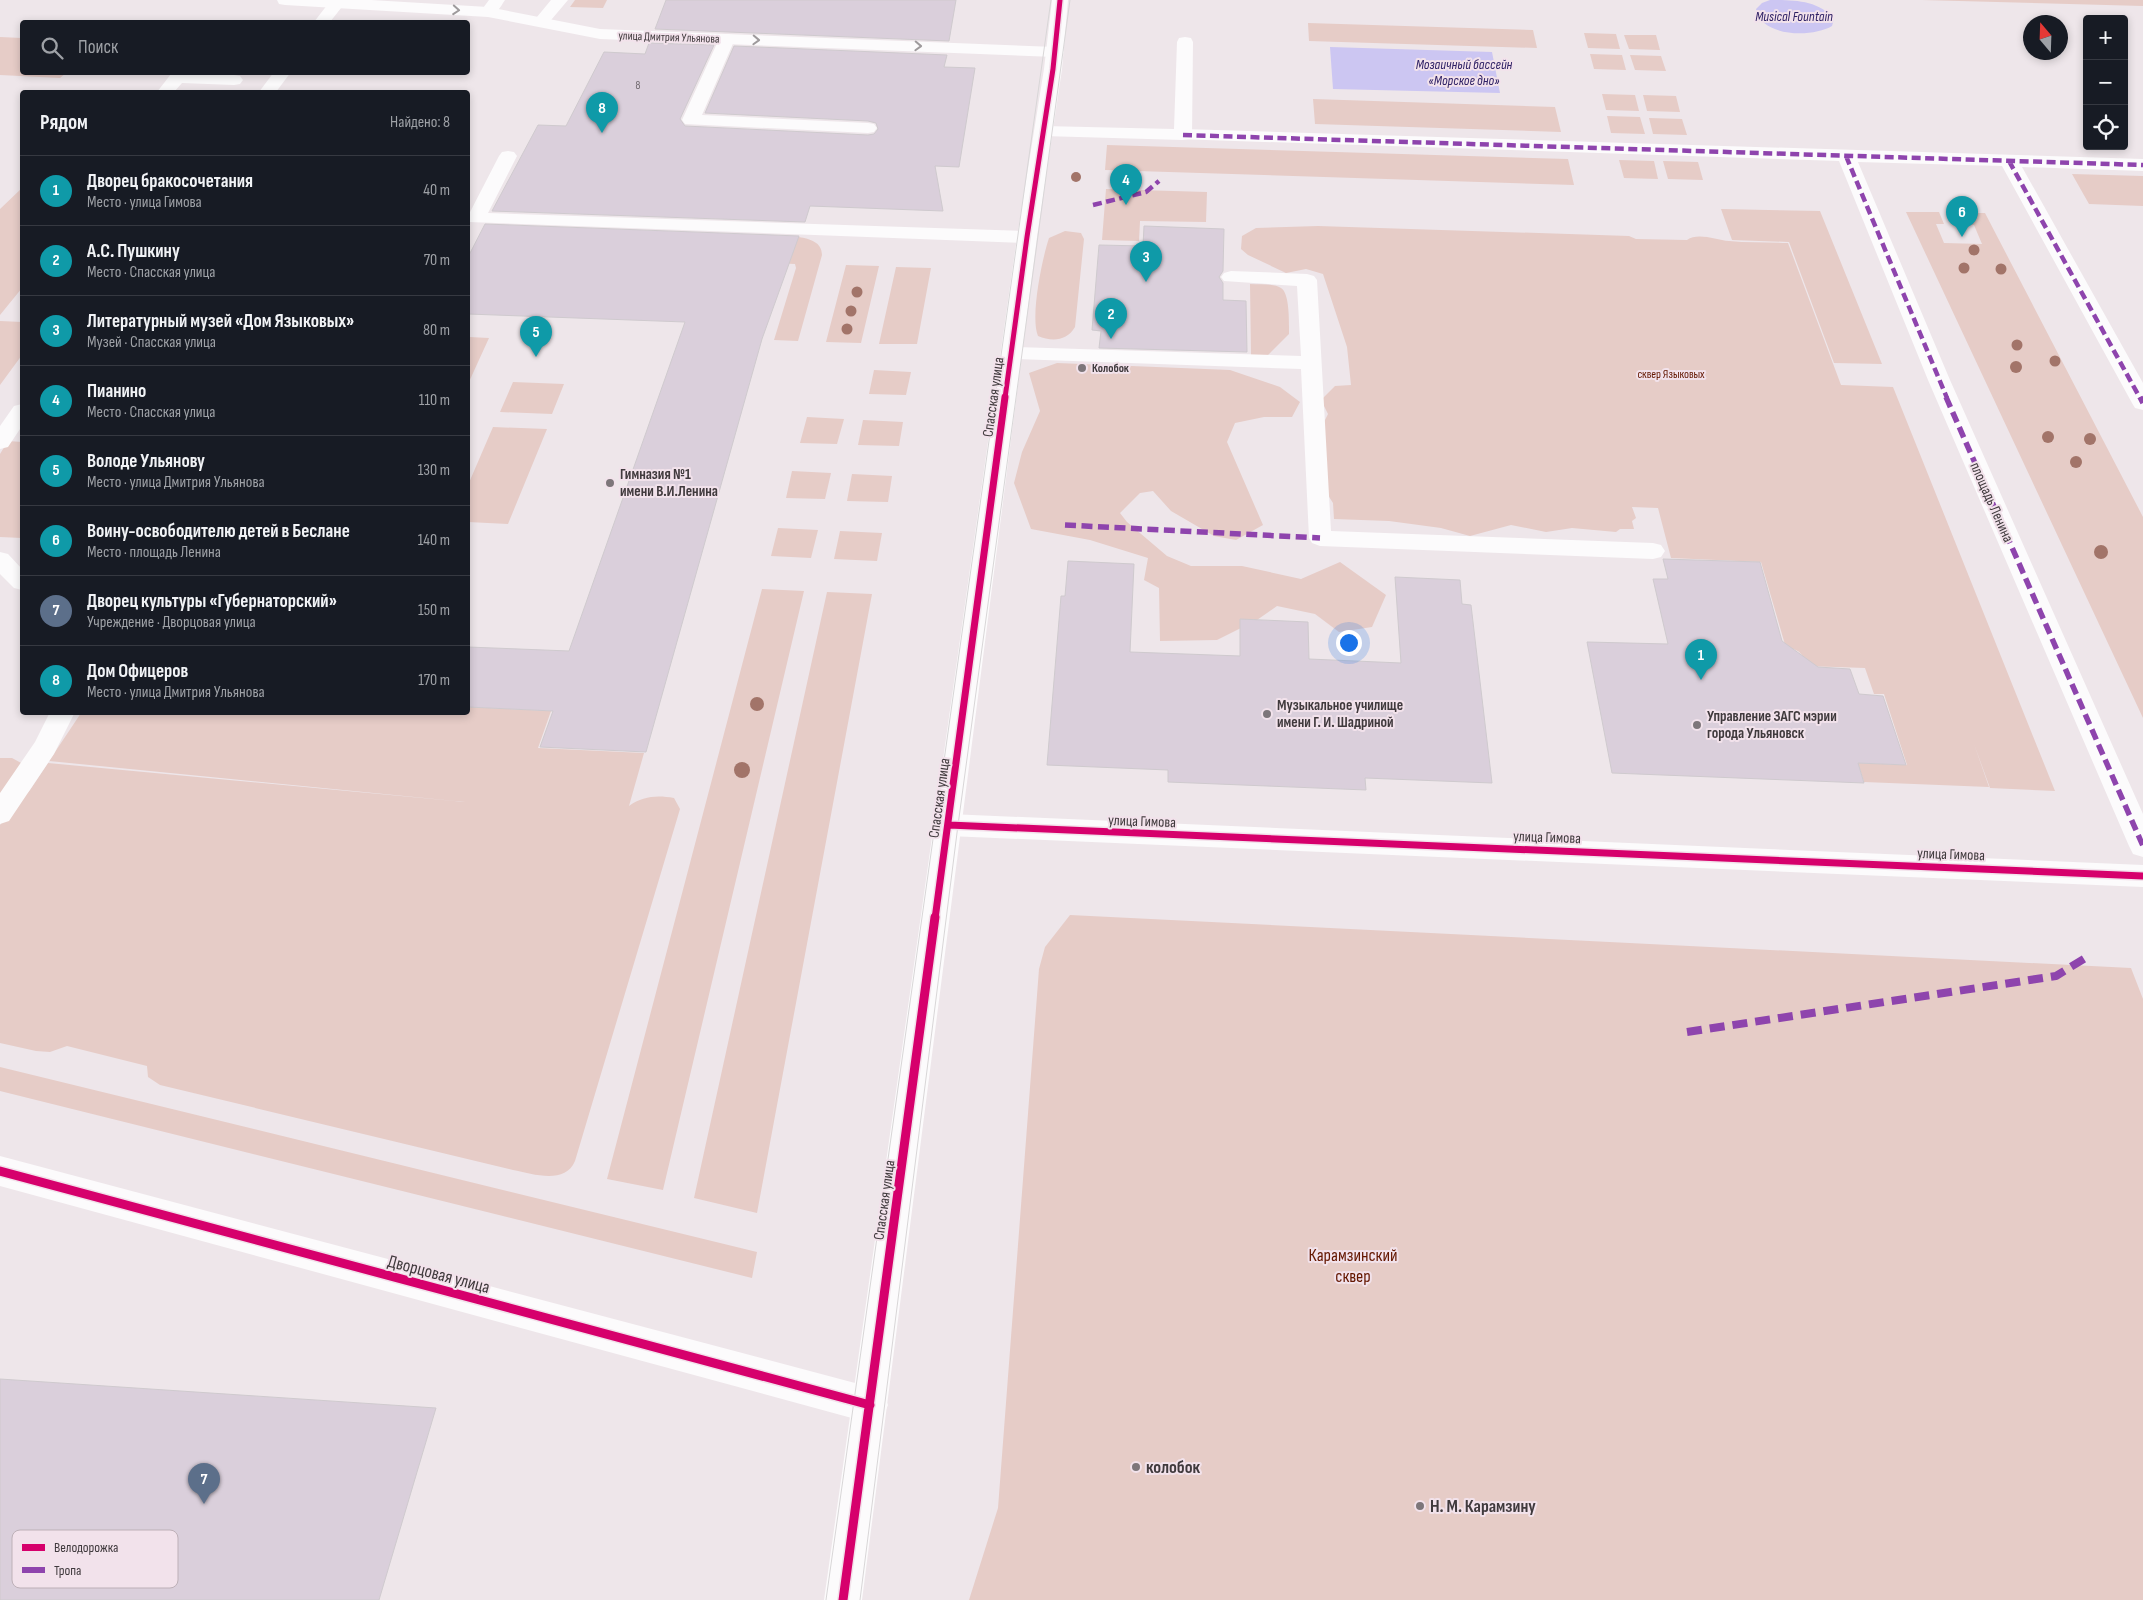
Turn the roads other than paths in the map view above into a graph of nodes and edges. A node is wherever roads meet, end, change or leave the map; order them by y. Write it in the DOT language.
graph roads {
  1 [pos="285,0"];
  2 [pos="560,0"];
  3 [pos="1060,0"];
  4 [pos="326,2"];
  5 [pos="493,6"];
  6 [pos="322,20"];
  7 [pos="540,23"];
  8 [pos="726,39"];
  9 [pos="1185,42"];
  10 [pos="1055,52"];
  11 [pos="234,80"];
  12 [pos="252,80"];
  13 [pos="275,82"];
  14 [pos="167,90"];
  15 [pos="868,128"];
  16 [pos="1043,131"];
  17 [pos="1183,135"];
  18 [pos="508,156"];
  19 [pos="1846,156"];
  20 [pos="2009,160"];
  21 [pos="2143,165"];
  22 [pos="1027,237"];
  23 [pos="1232,277"];
  24 [pos="1013,353"];
  25 [pos="1312,363"];
  26 [pos="2143,403"];
  27 [pos="20,414"];
  28 [pos="0,442"];
  29 [pos="1653,551"];
  30 [pos="0,560"];
  31 [pos="20,580"];
  32 [pos="62,715"];
  33 [pos="0,814"];
  34 [pos="949,825"];
  35 [pos="2143,846"];
  36 [pos="2143,876"];
  37 [pos="0,1171"];
  38 [pos="870,1406"];
  39 [pos="843,1600"];
  1 -- 4 [label="street, улица Дмитрия Ульянова"];
  2 -- 7 [label="lane"];
  3 -- 10 [label="street, Спасская улица"];
  4 -- 5 [label="street, улица Дмитрия Ульянова, one-way"];
  4 -- 6 [label="lane"];
  5 -- 7 [label="street, улица Дмитрия Ульянова"];
  7 -- 8 [label="street, улица Дмитрия Ульянова"];
  8 -- 10 [label="street, улица Дмитрия Ульянова, one-way"];
  8 -- 15 [label="lane"];
  9 -- 17 [label="lane"];
  10 -- 16 [label="street, Спасская улица"];
  11 -- 14 [label="lane"];
  12 -- 13 [label="lane"];
  16 -- 17 [label="lane"];
  16 -- 22 [label="street, Спасская улица"];
  17 -- 19 [label="street"];
  18 -- 22 [label="lane"];
  19 -- 20 [label="street"];
  19 -- 35 [label="street, площадь Ленина"];
  20 -- 21 [label="street"];
  20 -- 26 [label="street"];
  22 -- 24 [label="street, Спасская улица"];
  23 -- 25 [label="lane"];
  24 -- 25 [label="lane"];
  24 -- 34 [label="street, Спасская улица"];
  25 -- 29 [label="lane"];
  27 -- 28 [label="lane"];
  30 -- 31 [label="lane"];
  32 -- 33 [label="lane"];
  34 -- 36 [label="street, улица Гимова"];
  34 -- 38 [label="street, Спасская улица"];
  37 -- 38 [label="street, Дворцовая улица"];
  38 -- 39 [label="street, Спасская улица"];
}
